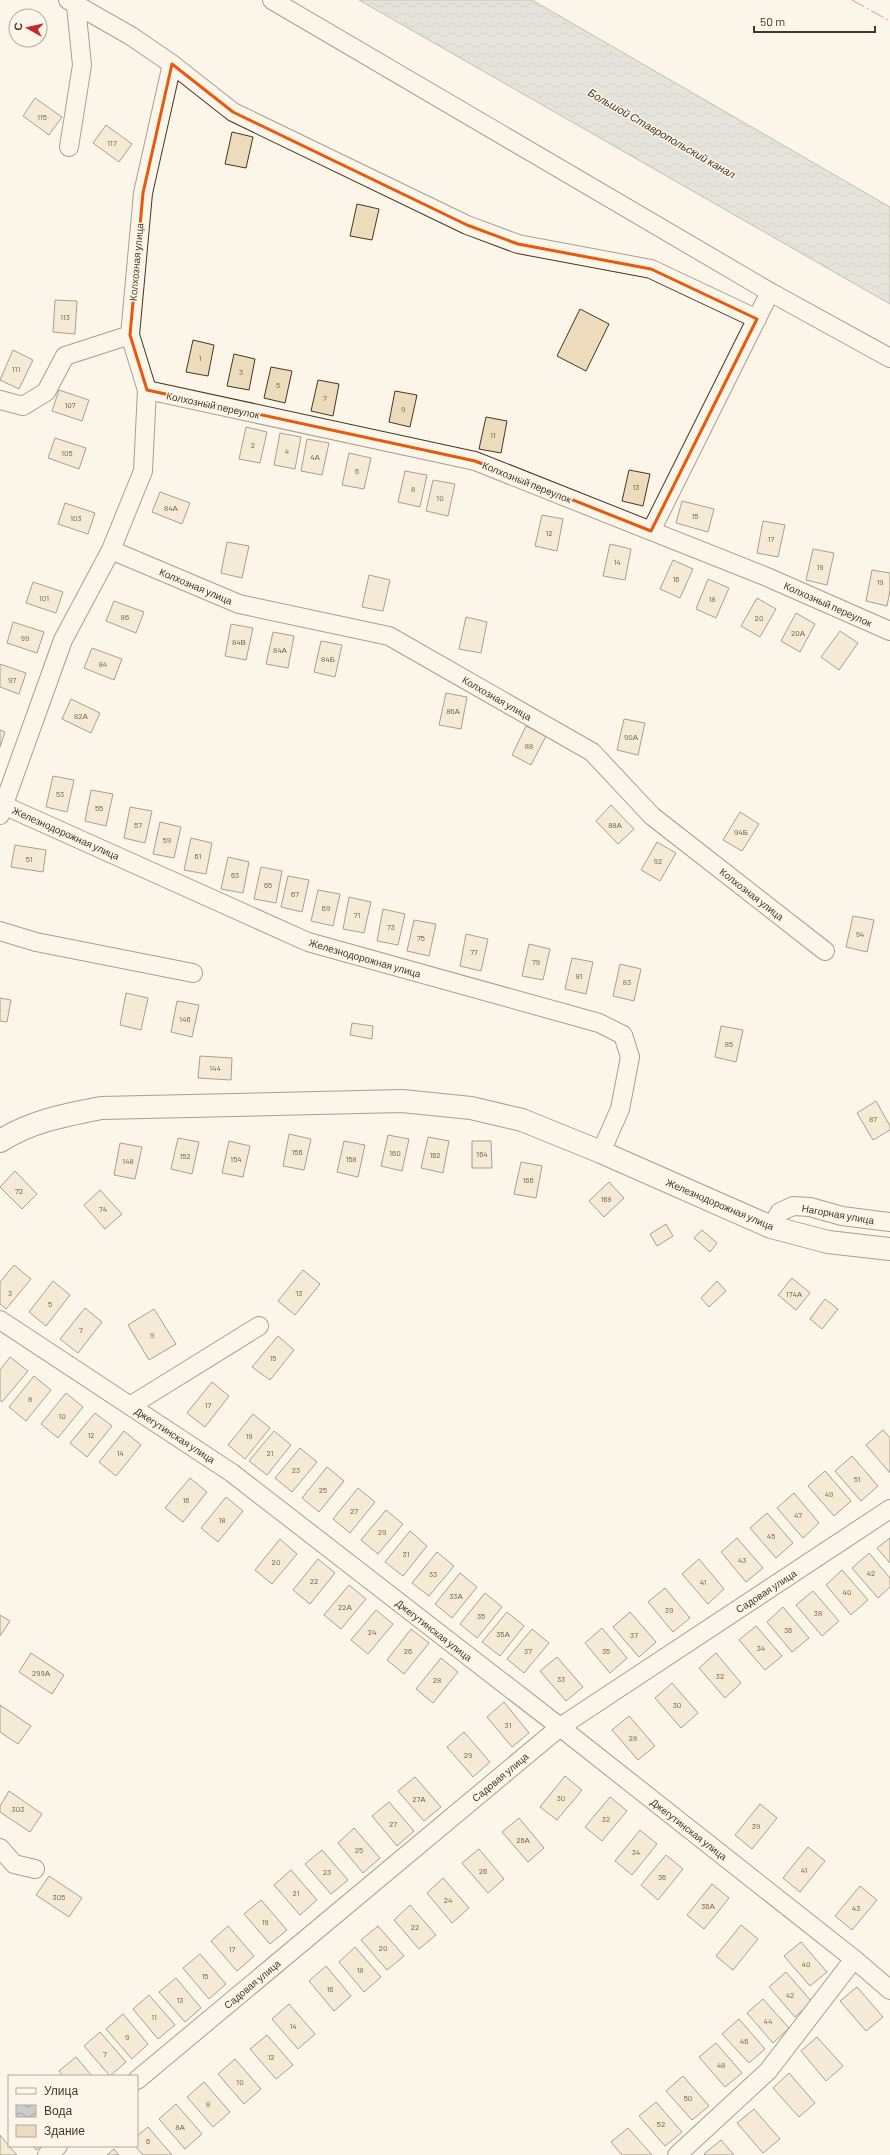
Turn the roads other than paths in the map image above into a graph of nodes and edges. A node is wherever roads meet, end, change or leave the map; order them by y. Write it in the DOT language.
graph roads {
  1 [pos="272,0"];
  2 [pos="72,3"];
  3 [pos="172,64"];
  4 [pos="69,147"];
  5 [pos="770,292"];
  6 [pos="757,319"];
  7 [pos="130,336"];
  8 [pos="890,358"];
  9 [pos="147,390"];
  10 [pos="0,400"];
  11 [pos="651,531"];
  12 [pos="111,550"];
  13 [pos="890,632"];
  14 [pos="2,810"];
  15 [pos="0,931"];
  16 [pos="825,951"];
  17 [pos="193,973"];
  18 [pos="0,1141"];
  19 [pos="601,1152"];
  20 [pos="890,1222"];
  21 [pos="771,1227"];
  22 [pos="890,1248"];
  23 [pos="0,1320"];
  24 [pos="259,1326"];
  25 [pos="130,1406"];
  26 [pos="890,1509"];
  27 [pos="560,1727"];
  28 [pos="0,1848"];
  29 [pos="35,1869"];
  30 [pos="854,1959"];
  31 [pos="890,1990"];
  32 [pos="138,2079"];
  33 [pos="57,2147"];
  34 [pos="47,2155"];
  35 [pos="677,2155"];
  1 -- 5 [label="street"];
  2 -- 3 [label="street"];
  2 -- 4 [label="street"];
  3 -- 6 [label="street"];
  3 -- 7 [label="street, Колхозная улица"];
  5 -- 6 [label="street"];
  5 -- 8 [label="street"];
  6 -- 11 [label="street"];
  7 -- 9 [label="street, Колхозная улица"];
  7 -- 10 [label="street"];
  9 -- 11 [label="street, Колхозный переулок"];
  9 -- 12 [label="street, Колхозная улица"];
  11 -- 13 [label="street, Колхозный переулок"];
  12 -- 14 [label="street, Колхозная улица"];
  12 -- 16 [label="street, Колхозная улица"];
  14 -- 19 [label="street, Железнодорожная улица"];
  15 -- 17 [label="street"];
  18 -- 19 [label="main road, Железнодорожная улица"];
  19 -- 21 [label="main road, Железнодорожная улица"];
  20 -- 21 [label="street, Нагорная улица"];
  21 -- 22 [label="main road, Железнодорожная улица"];
  23 -- 25 [label="street, Джегутинская улица"];
  24 -- 25 [label="street"];
  25 -- 27 [label="street, Джегутинская улица"];
  26 -- 27 [label="street, Садовая улица"];
  27 -- 30 [label="street, Джегутинская улица"];
  27 -- 32 [label="street, Садовая улица"];
  28 -- 29 [label="street"];
  30 -- 31 [label="street, Джегутинская улица"];
  30 -- 35 [label="street"];
  33 -- 34 [label="street"];
}
